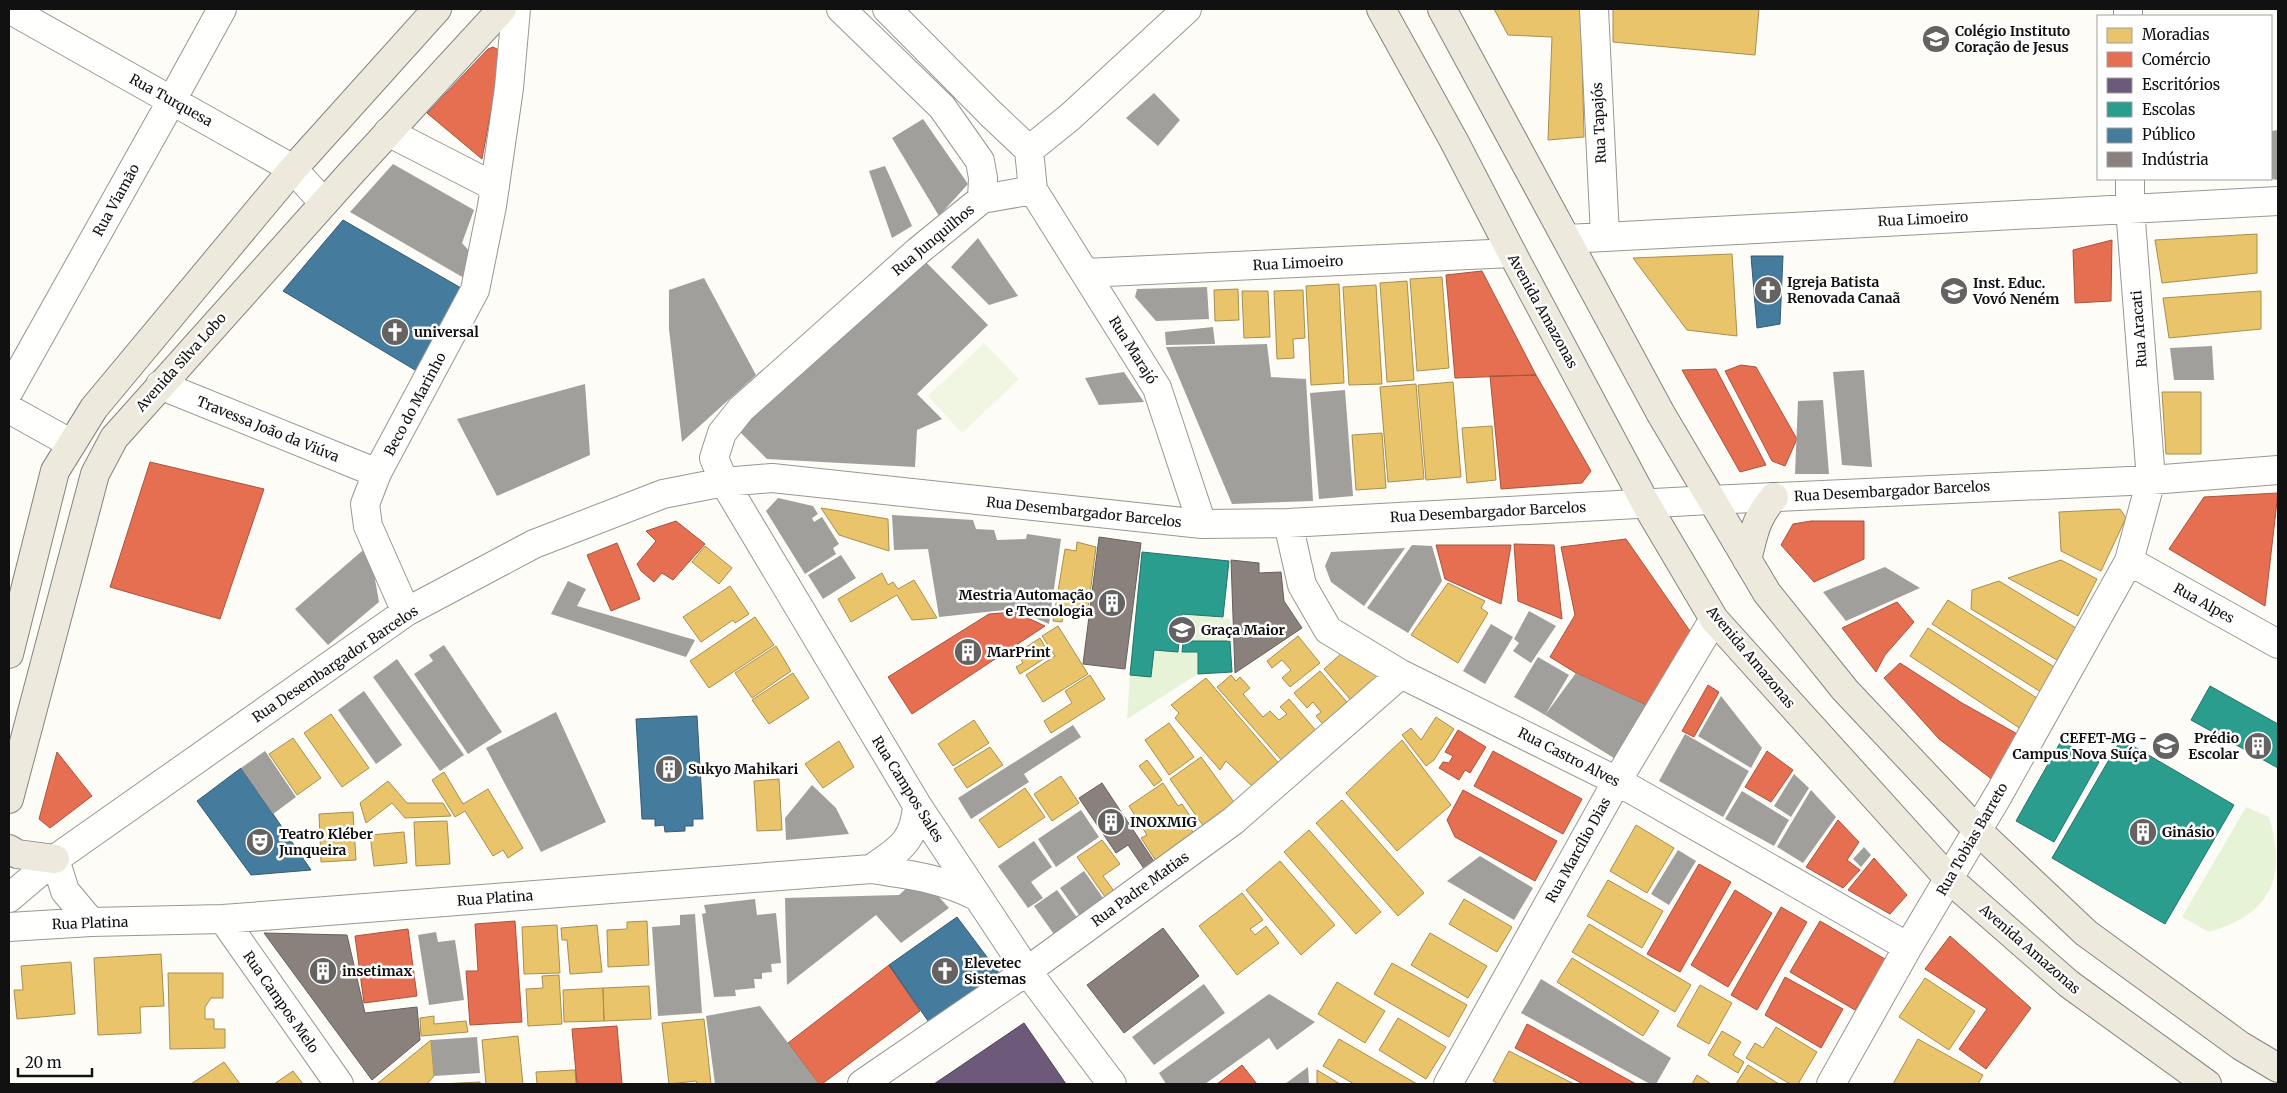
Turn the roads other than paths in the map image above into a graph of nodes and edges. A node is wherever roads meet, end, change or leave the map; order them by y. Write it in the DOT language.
graph roads {
  1 [pos="9,9"];
  2 [pos="222,9"];
  3 [pos="437,9"];
  4 [pos="516,9"];
  5 [pos="887,9"];
  6 [pos="1187,9"];
  7 [pos="1381,9"];
  8 [pos="1442,9"];
  9 [pos="1594,9"];
  10 [pos="851,15"];
  11 [pos="494,19"];
  12 [pos="514,43"];
  13 [pos="172,100"];
  14 [pos="388,132"];
  15 [pos="1029,150"];
  16 [pos="293,168"];
  17 [pos="2130,180"];
  18 [pos="495,187"];
  19 [pos="1033,190"];
  20 [pos="982,200"];
  21 [pos="2278,201"];
  22 [pos="324,202"];
  23 [pos="2130,208"];
  24 [pos="1605,236"];
  25 [pos="1568,239"];
  26 [pos="1512,253"];
  27 [pos="1085,273"];
  28 [pos="160,385"];
  29 [pos="9,391"];
  30 [pos="9,409"];
  31 [pos="70,443"];
  32 [pos="2278,470"];
  33 [pos="377,474"];
  34 [pos="2151,480"];
  35 [pos="724,482"];
  36 [pos="1774,497"];
  37 [pos="1710,500"];
  38 [pos="1646,504"];
  39 [pos="1288,523"];
  40 [pos="1202,524"];
  41 [pos="1747,560"];
  42 [pos="2129,561"];
  43 [pos="406,612"];
  44 [pos="1714,619"];
  45 [pos="2278,644"];
  46 [pos="9,654"];
  47 [pos="1401,674"];
  48 [pos="1617,780"];
  49 [pos="9,799"];
  50 [pos="916,805"];
  51 [pos="1978,831"];
  52 [pos="9,849"];
  53 [pos="55,859"];
  54 [pos="872,869"];
  55 [pos="1950,879"];
  56 [pos="976,896"];
  57 [pos="9,898"];
  58 [pos="223,919"];
  59 [pos="90,922"];
  60 [pos="9,927"];
  61 [pos="1908,947"];
  62 [pos="1027,971"];
  63 [pos="2278,1068"];
  64 [pos="339,1084"];
  65 [pos="862,1084"];
  66 [pos="1112,1084"];
  67 [pos="1448,1084"];
  68 [pos="1831,1084"];
  69 [pos="2207,1084"];
  1 -- 13 [label="street, Rua Turquesa"];
  2 -- 13 [label="street, Rua Viamão"];
  3 -- 16 [label="main road"];
  4 -- 12 [label="street, Beco do Marinho"];
  5 -- 15 [label="street"];
  6 -- 15 [label="street"];
  7 -- 26 [label="main road, Avenida Amazonas"];
  8 -- 25 [label="main road"];
  9 -- 24 [label="street, Rua Tapajós"];
  10 -- 20 [label="street"];
  11 -- 12 [label="street"];
  11 -- 14 [label="main road, Avenida Silva Lobo"];
  12 -- 18 [label="street, Beco do Marinho"];
  13 -- 16 [label="street, Rua Turquesa"];
  13 -- 29 [label="street, Rua Viamão"];
  14 -- 18 [label="street"];
  14 -- 22 [label="main road, Avenida Silva Lobo"];
  15 -- 19 [label="street"];
  16 -- 22 [label="street, Rua Turquesa"];
  16 -- 31 [label="main road"];
  17 -- 23 [label="street, Rua Aracati"];
  18 -- 33 [label="street, Beco do Marinho"];
  19 -- 20 [label="street, Rua Junquilhos"];
  19 -- 27 [label="street, Rua Marajó"];
  20 -- 35 [label="street, Rua Junquilhos"];
  21 -- 23 [label="street, Rua Limoeiro"];
  22 -- 28 [label="main road, Avenida Silva Lobo"];
  23 -- 24 [label="street, Rua Limoeiro"];
  23 -- 34 [label="street, Rua Aracati"];
  24 -- 25 [label="street, Rua Limoeiro"];
  25 -- 37 [label="main road"];
  26 -- 27 [label="street, Rua Limoeiro"];
  26 -- 38 [label="main road, Avenida Amazonas"];
  27 -- 40 [label="street, Rua Marajó"];
  28 -- 33 [label="street, Travessa João da Viúva"];
  28 -- 49 [label="main road, Avenida Silva Lobo"];
  30 -- 31 [label="street"];
  31 -- 46 [label="main road"];
  32 -- 34 [label="street, Rua Desembargador Barcelos"];
  33 -- 43 [label="street, Beco do Marinho"];
  34 -- 36 [label="street, Rua Desembargador Barcelos"];
  34 -- 42 [label="street, Rua Tobias Barreto"];
  35 -- 40 [label="street, Rua Desembargador Barcelos"];
  35 -- 43 [label="street, Rua Desembargador Barcelos"];
  35 -- 50 [label="street, Rua Campos Sales"];
  36 -- 37 [label="street, Rua Desembargador Barcelos"];
  36 -- 41 [label="main road"];
  37 -- 38 [label="street, Rua Desembargador Barcelos"];
  37 -- 41 [label="main road"];
  38 -- 39 [label="street, Rua Desembargador Barcelos"];
  38 -- 44 [label="main road, Avenida Amazonas"];
  39 -- 40 [label="street, Rua Desembargador Barcelos"];
  39 -- 47 [label="street, Rua Castro Alves"];
  41 -- 51 [label="main road"];
  42 -- 45 [label="street, Rua Alpes"];
  42 -- 51 [label="street, Rua Tobias Barreto"];
  43 -- 53 [label="street, Rua Desembargador Barcelos"];
  44 -- 48 [label="street, Rua Marcílio Dias"];
  44 -- 55 [label="main road, Avenida Amazonas"];
  47 -- 48 [label="street, Rua Castro Alves"];
  47 -- 62 [label="street, Rua Padre Matias"];
  48 -- 61 [label="street, Rua Castro Alves"];
  48 -- 67 [label="street, Rua Marcílio Dias"];
  50 -- 54 [label="street"];
  50 -- 56 [label="street, Rua Campos Sales"];
  51 -- 55 [label="street, Rua Tobias Barreto"];
  51 -- 63 [label="main road"];
  52 -- 53 [label="main road"];
  53 -- 57 [label="street, Rua Desembargador Barcelos"];
  53 -- 59 [label="street"];
  54 -- 56 [label="street, Rua Platina"];
  54 -- 58 [label="street, Rua Platina"];
  55 -- 61 [label="street, Rua Tobias Barreto"];
  55 -- 69 [label="main road, Avenida Amazonas"];
  56 -- 62 [label="street, Rua Campos Sales"];
  58 -- 59 [label="street, Rua Platina"];
  58 -- 64 [label="street, Rua Campos Melo"];
  59 -- 60 [label="street, Rua Platina"];
  61 -- 68 [label="street, Rua Tobias Barreto"];
  62 -- 65 [label="street, Rua Padre Matias"];
  62 -- 66 [label="street, Rua Campos Sales"];
}
